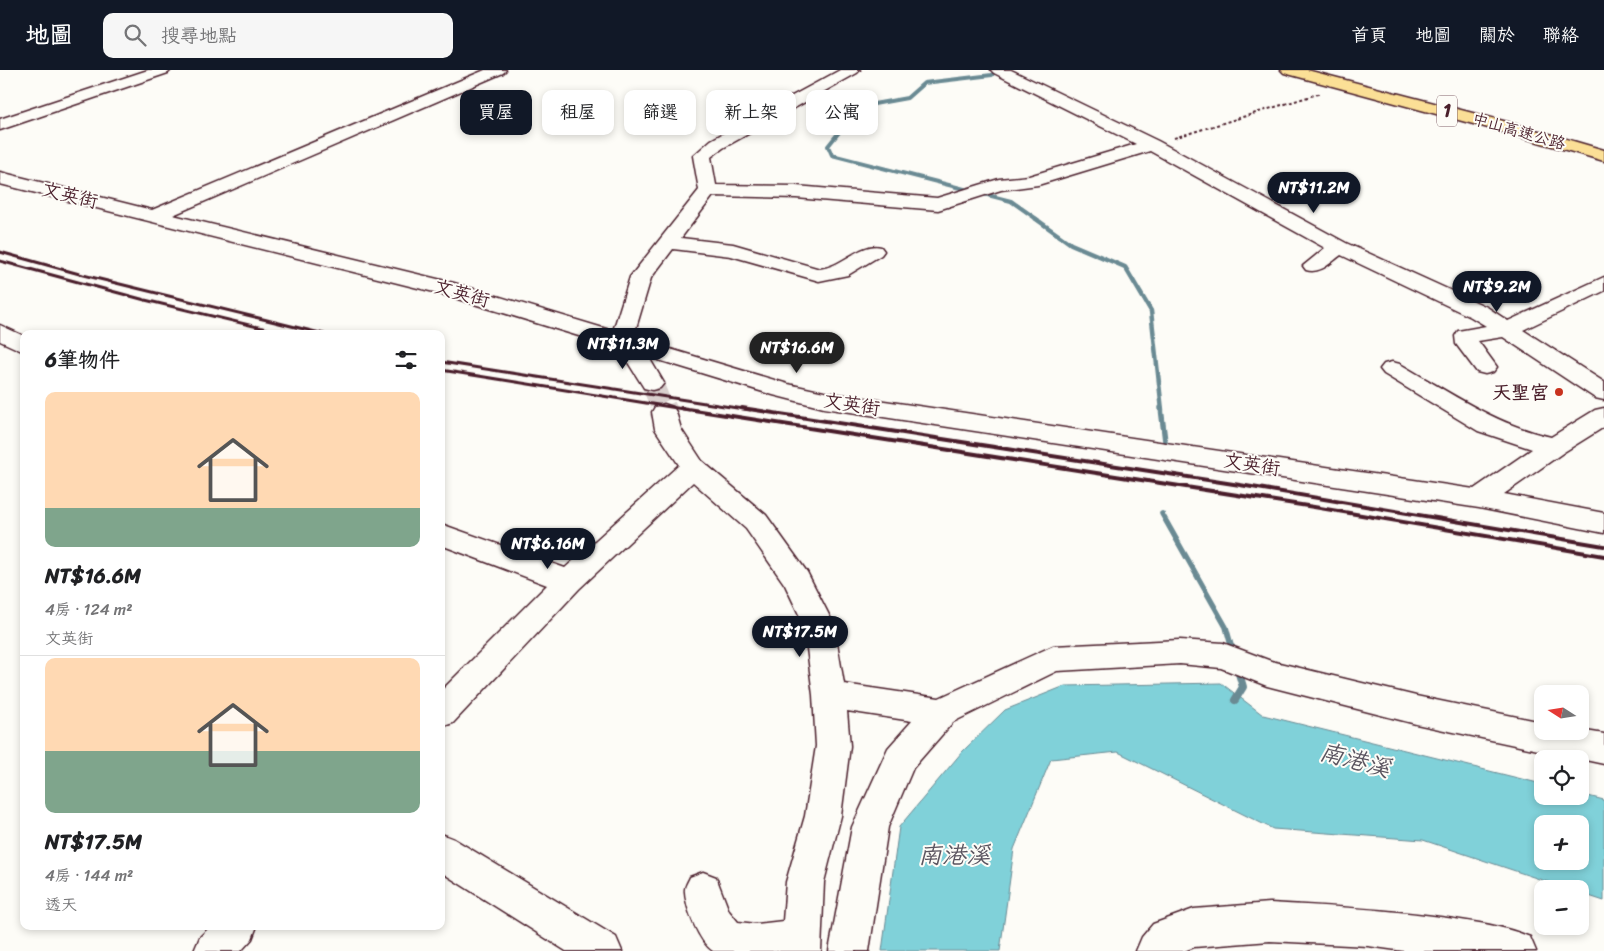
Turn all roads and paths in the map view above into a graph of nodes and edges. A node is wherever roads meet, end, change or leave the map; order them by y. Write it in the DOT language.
graph roads {
  1 [pos="163,70"];
  2 [pos="498,70"];
  3 [pos="852,70"];
  4 [pos="1000,70"];
  5 [pos="1289,70"];
  6 [pos="1330,70"];
  7 [pos="1326,91"];
  8 [pos="0,125"];
  9 [pos="1604,143"];
  10 [pos="1152,145"];
  11 [pos="1604,156"];
  12 [pos="0,178"];
  13 [pos="708,190"];
  14 [pos="153,216"];
  15 [pos="669,243"];
  16 [pos="1339,247"];
  17 [pos="874,251"];
  18 [pos="1314,266"];
  19 [pos="1604,283"];
  20 [pos="1506,330"];
  21 [pos="0,332"];
  22 [pos="621,341"];
  23 [pos="20,343"];
  24 [pos="645,348"];
  25 [pos="1485,367"];
  26 [pos="1392,369"];
  27 [pos="652,383"];
  28 [pos="1604,393"];
  29 [pos="664,412"];
  30 [pos="1604,416"];
  31 [pos="1555,446"];
  32 [pos="693,467"];
  33 [pos="1479,499"];
  34 [pos="1604,523"];
  35 [pos="445,535"];
  36 [pos="569,581"];
  37 [pos="829,695"];
  38 [pos="445,709"];
  39 [pos="941,712"];
  40 [pos="1604,749"];
  41 [pos="445,853"];
  42 [pos="702,890"];
  43 [pos="234,930"];
  44 [pos="802,944"];
  45 [pos="214,951"];
  46 [pos="602,951"];
  47 [pos="849,951"];
  48 [pos="1156,951"];
  49 [pos="1516,951"];
  1 -- 8 [label="street"];
  2 -- 14 [label="street"];
  3 -- 13 [label="street"];
  4 -- 10 [label="street"];
  5 -- 11 [label="highway, 中山高速公路 / 1"];
  6 -- 9 [label="highway, 中山高速公路 / 1"];
  7 -- 10 [label="path"];
  10 -- 13 [label="street"];
  10 -- 16 [label="street"];
  12 -- 14 [label="street, 文英街"];
  13 -- 15 [label="street"];
  14 -- 22 [label="street, 文英街"];
  15 -- 17 [label="street"];
  15 -- 22 [label="street"];
  16 -- 18 [label="street"];
  16 -- 20 [label="street"];
  19 -- 20 [label="street"];
  20 -- 25 [label="street"];
  20 -- 28 [label="street"];
  21 -- 23 [label="street"];
  22 -- 24 [label="street, 文英街"];
  24 -- 27 [label="street"];
  24 -- 33 [label="street, 文英街"];
  26 -- 31 [label="street"];
  29 -- 32 [label="street"];
  30 -- 31 [label="street"];
  31 -- 33 [label="street"];
  32 -- 36 [label="street"];
  32 -- 37 [label="street"];
  33 -- 34 [label="street, 文英街"];
  35 -- 36 [label="street"];
  36 -- 38 [label="street"];
  37 -- 39 [label="street"];
  37 -- 44 [label="street"];
  39 -- 40 [label="street"];
  39 -- 47 [label="street"];
  41 -- 46 [label="street"];
  42 -- 44 [label="street"];
  43 -- 45 [label="street"];
  48 -- 49 [label="street"];
}
